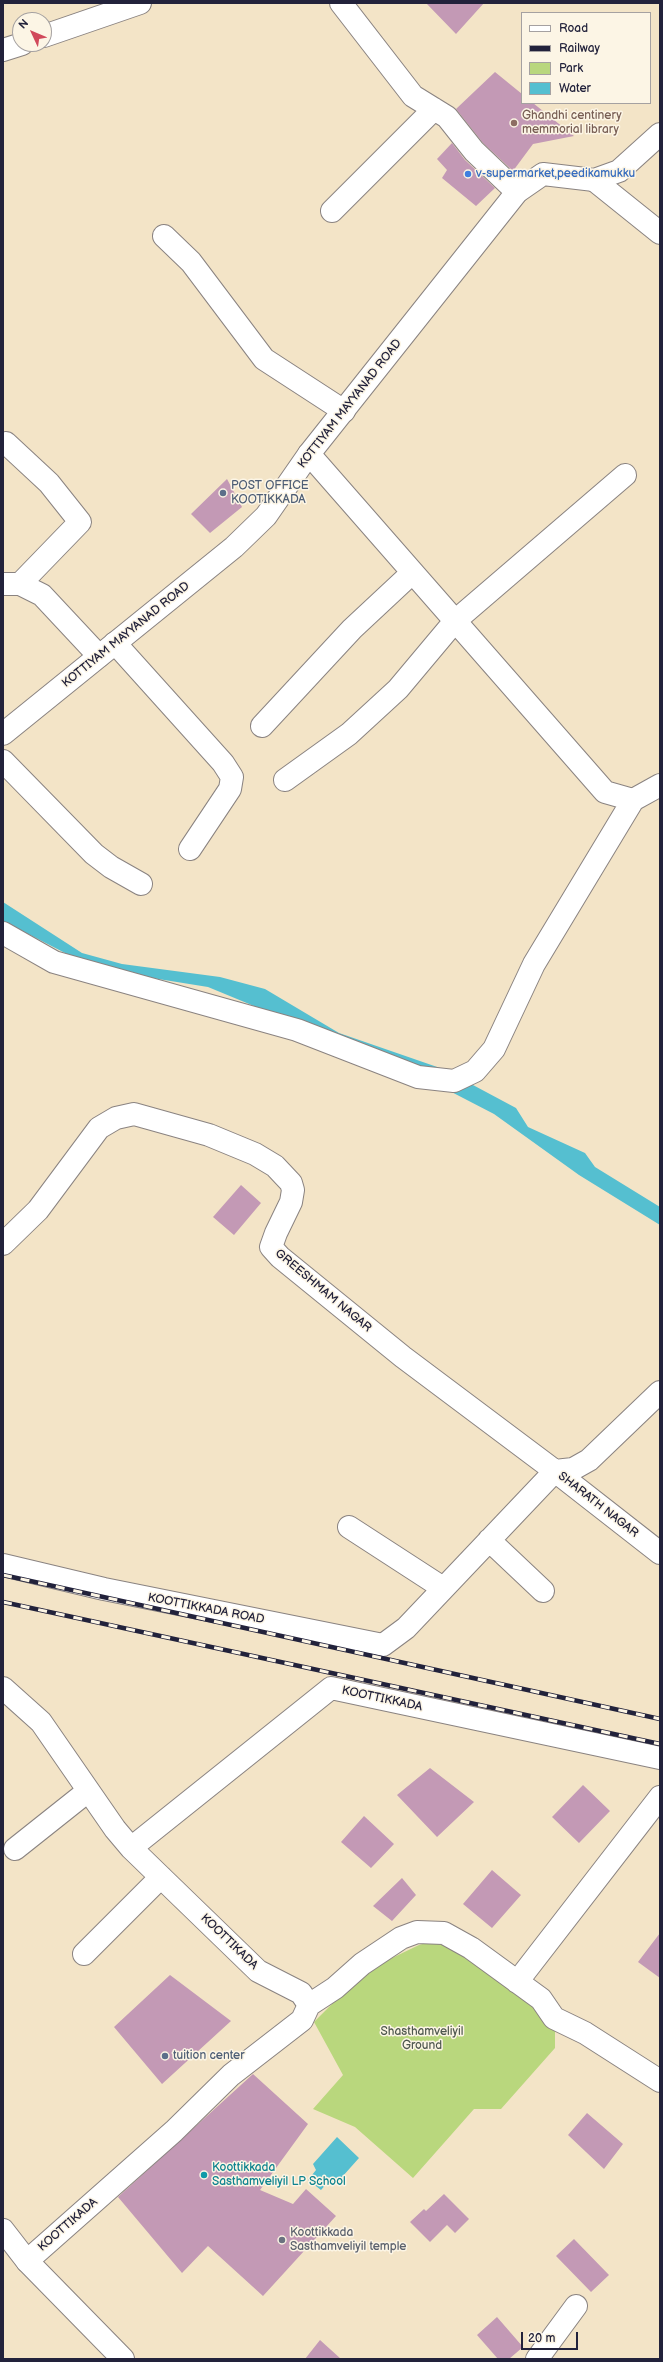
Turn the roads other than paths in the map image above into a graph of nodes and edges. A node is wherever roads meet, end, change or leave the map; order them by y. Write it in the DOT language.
graph roads {
  1 [pos="140,3"];
  2 [pos="341,3"];
  3 [pos="52,33"];
  4 [pos="434,109"];
  5 [pos="660,134"];
  6 [pos="594,180"];
  7 [pos="516,192"];
  8 [pos="332,211"];
  9 [pos="660,233"];
  10 [pos="164,236"];
  11 [pos="344,411"];
  12 [pos="6,443"];
  13 [pos="309,454"];
  14 [pos="625,475"];
  15 [pos="412,573"];
  16 [pos="11,584"];
  17 [pos="455,621"];
  18 [pos="107,650"];
  19 [pos="262,726"];
  20 [pos="3,734"];
  21 [pos="3,761"];
  22 [pos="285,780"];
  23 [pos="660,785"];
  24 [pos="633,800"];
  25 [pos="190,849"];
  26 [pos="141,884"];
  27 [pos="3,933"];
  28 [pos="3,1244"];
  29 [pos="660,1392"];
  30 [pos="555,1471"];
  31 [pos="349,1527"];
  32 [pos="489,1540"];
  33 [pos="660,1553"];
  34 [pos="3,1565"];
  35 [pos="443,1588"];
  36 [pos="542,1591"];
  37 [pos="406,1628"];
  38 [pos="3,1688"];
  39 [pos="660,1758"];
  40 [pos="88,1791"];
  41 [pos="660,1797"];
  42 [pos="131,1848"];
  43 [pos="15,1849"];
  44 [pos="161,1877"];
  45 [pos="84,1954"];
  46 [pos="517,1982"];
  47 [pos="309,2005"];
  48 [pos="660,2081"];
  49 [pos="3,2230"];
  50 [pos="27,2261"];
  51 [pos="576,2306"];
  52 [pos="123,2359"];
  53 [pos="537,2359"];
  1 -- 3 [label="street"];
  2 -- 4 [label="street"];
  4 -- 7 [label="street"];
  4 -- 8 [label="street"];
  5 -- 6 [label="street, KOTTIYAM MAYYANAD ROAD"];
  6 -- 7 [label="street, KOTTIYAM MAYYANAD ROAD"];
  6 -- 9 [label="street"];
  7 -- 11 [label="street, KOTTIYAM MAYYANAD ROAD"];
  10 -- 11 [label="street"];
  11 -- 13 [label="street, KOTTIYAM MAYYANAD ROAD"];
  12 -- 16 [label="street"];
  13 -- 15 [label="street"];
  13 -- 18 [label="street, KOTTIYAM MAYYANAD ROAD"];
  14 -- 17 [label="street"];
  15 -- 17 [label="street"];
  15 -- 19 [label="street"];
  16 -- 18 [label="street"];
  17 -- 22 [label="street"];
  17 -- 24 [label="street"];
  18 -- 20 [label="street, KOTTIYAM MAYYANAD ROAD"];
  18 -- 25 [label="street"];
  21 -- 26 [label="street"];
  23 -- 24 [label="street"];
  24 -- 27 [label="street"];
  28 -- 30 [label="street, GREESHMAM NAGAR"];
  29 -- 30 [label="street"];
  30 -- 32 [label="street, SHARATH NAGAR"];
  30 -- 33 [label="street, SHARATH NAGAR"];
  31 -- 35 [label="street"];
  32 -- 35 [label="street, SHARATH NAGAR"];
  32 -- 36 [label="street"];
  34 -- 37 [label="street, KOOTTIKKADA ROAD"];
  35 -- 37 [label="street, SHARATH NAGAR"];
  38 -- 40 [label="street, KOOTTIKADA"];
  39 -- 42 [label="street, KOOTTIKKADA"];
  40 -- 42 [label="street, KOOTTIKADA"];
  40 -- 43 [label="street"];
  41 -- 46 [label="street"];
  42 -- 44 [label="street, KOOTTIKADA"];
  44 -- 45 [label="street"];
  44 -- 47 [label="street, KOOTTIKADA"];
  46 -- 47 [label="street"];
  46 -- 48 [label="street"];
  47 -- 50 [label="street, KOOTTIKADA"];
  49 -- 50 [label="street"];
  50 -- 52 [label="street"];
  51 -- 53 [label="street"];
}
